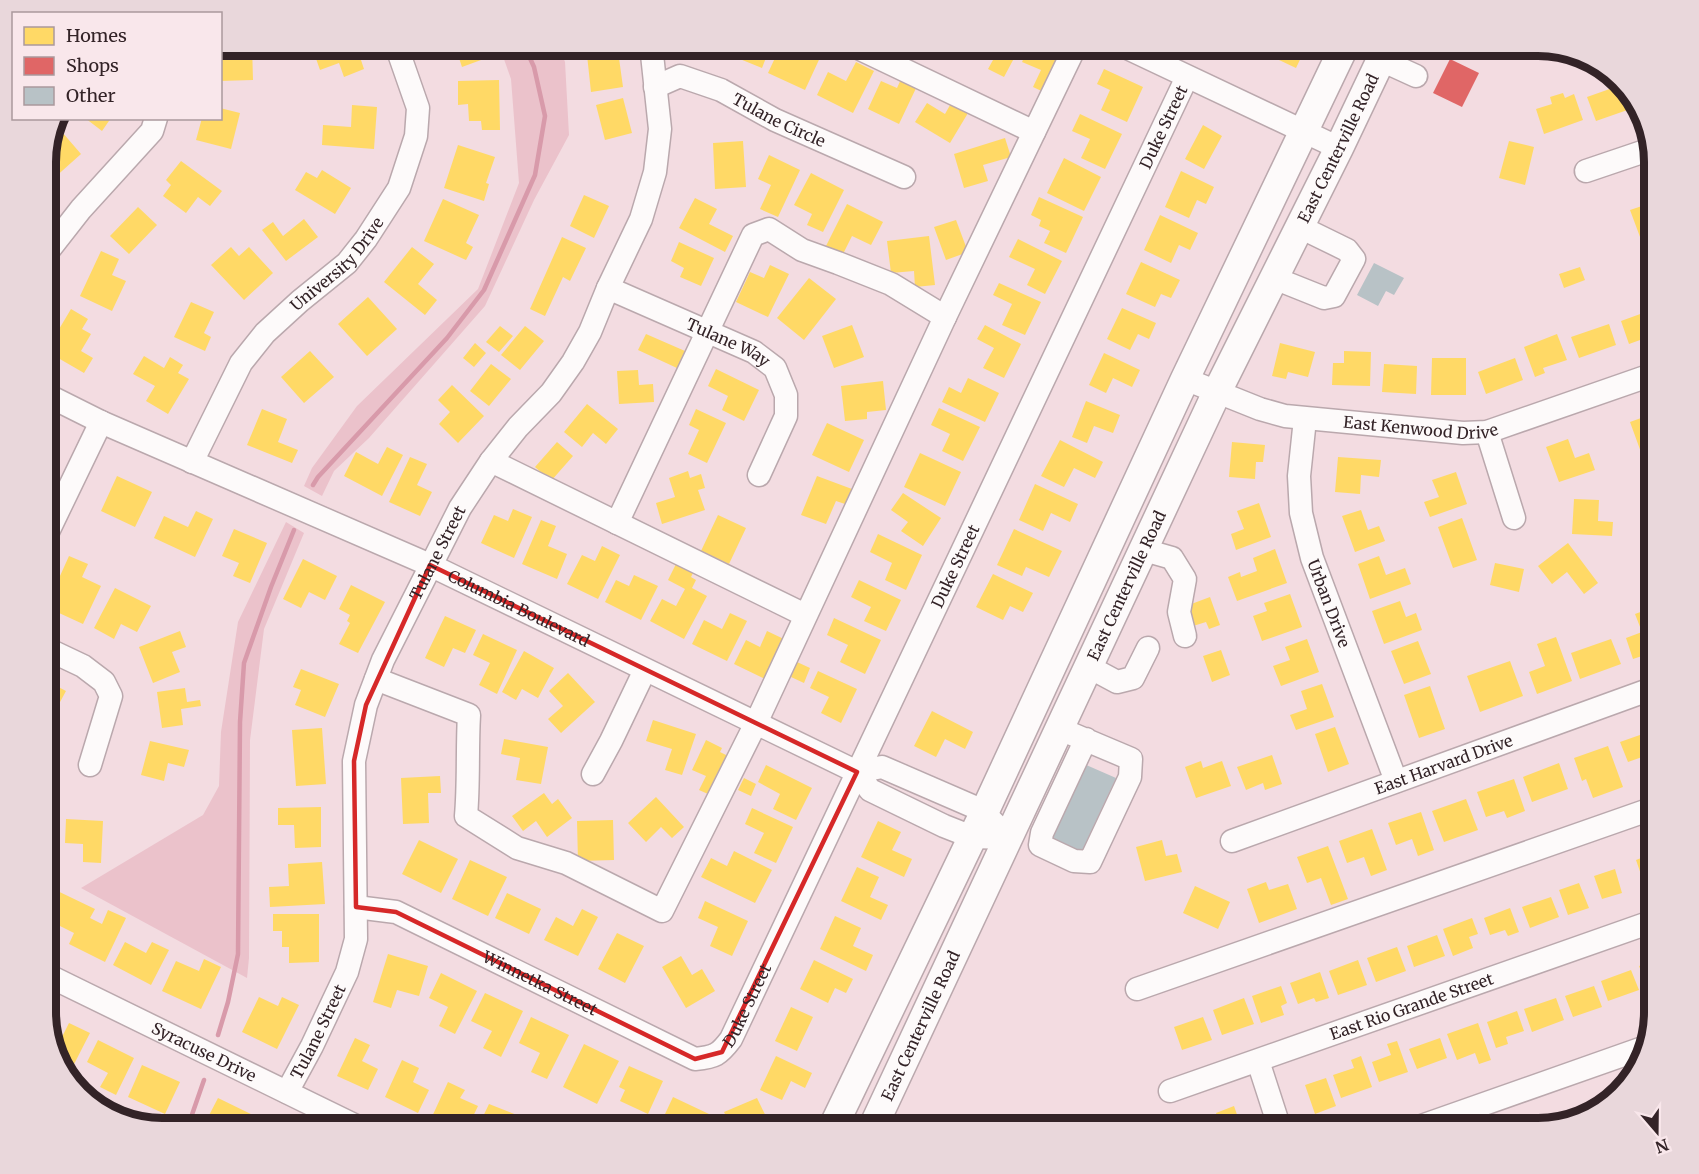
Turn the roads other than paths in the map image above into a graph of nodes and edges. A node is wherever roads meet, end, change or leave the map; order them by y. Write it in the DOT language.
graph roads {
  1 [pos="400,56"];
  2 [pos="652,56"];
  3 [pos="875,56"];
  4 [pos="1071,56"];
  5 [pos="1144,56"];
  6 [pos="1340,56"];
  7 [pos="1382,56"];
  8 [pos="1389,56"];
  9 [pos="1416,76"];
  10 [pos="1187,77"];
  11 [pos="655,87"];
  12 [pos="155,120"];
  13 [pos="1034,132"];
  14 [pos="1304,132"];
  15 [pos="1339,148"];
  16 [pos="1643,152"];
  17 [pos="1586,171"];
  18 [pos="904,177"];
  19 [pos="1300,227"];
  20 [pos="56,241"];
  21 [pos="1274,278"];
  22 [pos="608,288"];
  23 [pos="945,317"];
  24 [pos="708,332"];
  25 [pos="1644,377"];
  26 [pos="1185,379"];
  27 [pos="1217,392"];
  28 [pos="56,400"];
  29 [pos="1305,419"];
  30 [pos="101,422"];
  31 [pos="1487,432"];
  32 [pos="491,461"];
  33 [pos="192,462"];
  34 [pos="759,475"];
  35 [pos="56,515"];
  36 [pos="1514,518"];
  37 [pos="617,523"];
  38 [pos="1144,550"];
  39 [pos="430,565"];
  40 [pos="805,615"];
  41 [pos="1185,636"];
  42 [pos="1148,648"];
  43 [pos="56,653"];
  44 [pos="1089,667"];
  45 [pos="645,670"];
  46 [pos="376,679"];
  47 [pos="1644,692"];
  48 [pos="756,723"];
  49 [pos="1060,729"];
  50 [pos="1086,739"];
  51 [pos="90,765"];
  52 [pos="857,772"];
  53 [pos="593,774"];
  54 [pos="1396,781"];
  55 [pos="1043,798"];
  56 [pos="1644,812"];
  57 [pos="978,825"];
  58 [pos="1009,838"];
  59 [pos="1232,841"];
  60 [pos="356,907"];
  61 [pos="1644,925"];
  62 [pos="56,979"];
  63 [pos="1137,989"];
  64 [pos="1636,1050"];
  65 [pos="722,1052"];
  66 [pos="1258,1061"];
  67 [pos="1170,1091"];
  68 [pos="287,1092"];
  69 [pos="340,1118"];
  70 [pos="837,1118"];
  71 [pos="877,1118"];
  72 [pos="1276,1118"];
  73 [pos="1444,1118"];
  1 -- 33 [label="street, University Drive"];
  2 -- 11 [label="street, Tulane Street"];
  3 -- 13 [label="street"];
  4 -- 13 [label="street"];
  5 -- 10 [label="street"];
  6 -- 14 [label="main road, East Centerville Road"];
  7 -- 15 [label="main road, East Centerville Road"];
  8 -- 9 [label="street"];
  10 -- 14 [label="street"];
  10 -- 52 [label="street, Duke Street"];
  11 -- 18 [label="street, Tulane Circle"];
  11 -- 22 [label="street, Tulane Street"];
  12 -- 20 [label="street"];
  13 -- 23 [label="street"];
  14 -- 15 [label="street"];
  14 -- 26 [label="main road, East Centerville Road"];
  15 -- 19 [label="main road, East Centerville Road"];
  16 -- 17 [label="street"];
  19 -- 21 [label="main road, East Centerville Road"];
  19 -- 21 [label="street"];
  21 -- 27 [label="main road, East Centerville Road"];
  22 -- 24 [label="street, Tulane Way"];
  22 -- 32 [label="street, Tulane Street"];
  23 -- 24 [label="street"];
  23 -- 40 [label="street"];
  24 -- 34 [label="street, Tulane Way"];
  24 -- 37 [label="street"];
  25 -- 31 [label="street, East Kenwood Drive"];
  26 -- 27 [label="street, East Kenwood Drive"];
  26 -- 57 [label="main road, East Centerville Road"];
  27 -- 29 [label="street, East Kenwood Drive"];
  27 -- 38 [label="main road, East Centerville Road"];
  28 -- 30 [label="street, Columbia Boulevard"];
  29 -- 31 [label="street, East Kenwood Drive"];
  29 -- 54 [label="street, Urban Drive"];
  30 -- 33 [label="street, Columbia Boulevard"];
  30 -- 35 [label="street"];
  31 -- 36 [label="street"];
  32 -- 37 [label="street"];
  32 -- 39 [label="street, Tulane Street"];
  33 -- 39 [label="street, Columbia Boulevard"];
  37 -- 40 [label="street"];
  38 -- 41 [label="street"];
  38 -- 44 [label="main road, East Centerville Road"];
  39 -- 45 [label="street, Columbia Boulevard"];
  39 -- 46 [label="street, Tulane Street"];
  40 -- 48 [label="street"];
  42 -- 44 [label="street"];
  43 -- 51 [label="street"];
  44 -- 49 [label="main road, East Centerville Road"];
  45 -- 48 [label="street, Columbia Boulevard"];
  45 -- 53 [label="street"];
  46 -- 48 [label="street"];
  46 -- 60 [label="street, Tulane Street"];
  47 -- 54 [label="street, East Harvard Drive"];
  48 -- 52 [label="street, Columbia Boulevard"];
  49 -- 50 [label="street"];
  49 -- 55 [label="main road, East Centerville Road"];
  50 -- 55 [label="street"];
  50 -- 55 [label="street"];
  52 -- 57 [label="street"];
  52 -- 65 [label="street, Duke Street"];
  54 -- 59 [label="street, East Harvard Drive"];
  55 -- 58 [label="main road, East Centerville Road"];
  56 -- 63 [label="street"];
  57 -- 58 [label="street"];
  57 -- 70 [label="main road, East Centerville Road"];
  58 -- 71 [label="main road, East Centerville Road"];
  60 -- 65 [label="street, Winnetka Street"];
  60 -- 68 [label="street, Tulane Street"];
  61 -- 66 [label="street, East Rio Grande Street"];
  62 -- 68 [label="street, Syracuse Drive"];
  64 -- 73 [label="street"];
  66 -- 67 [label="street, East Rio Grande Street"];
  66 -- 72 [label="street"];
  68 -- 69 [label="street, Syracuse Drive"];
}
